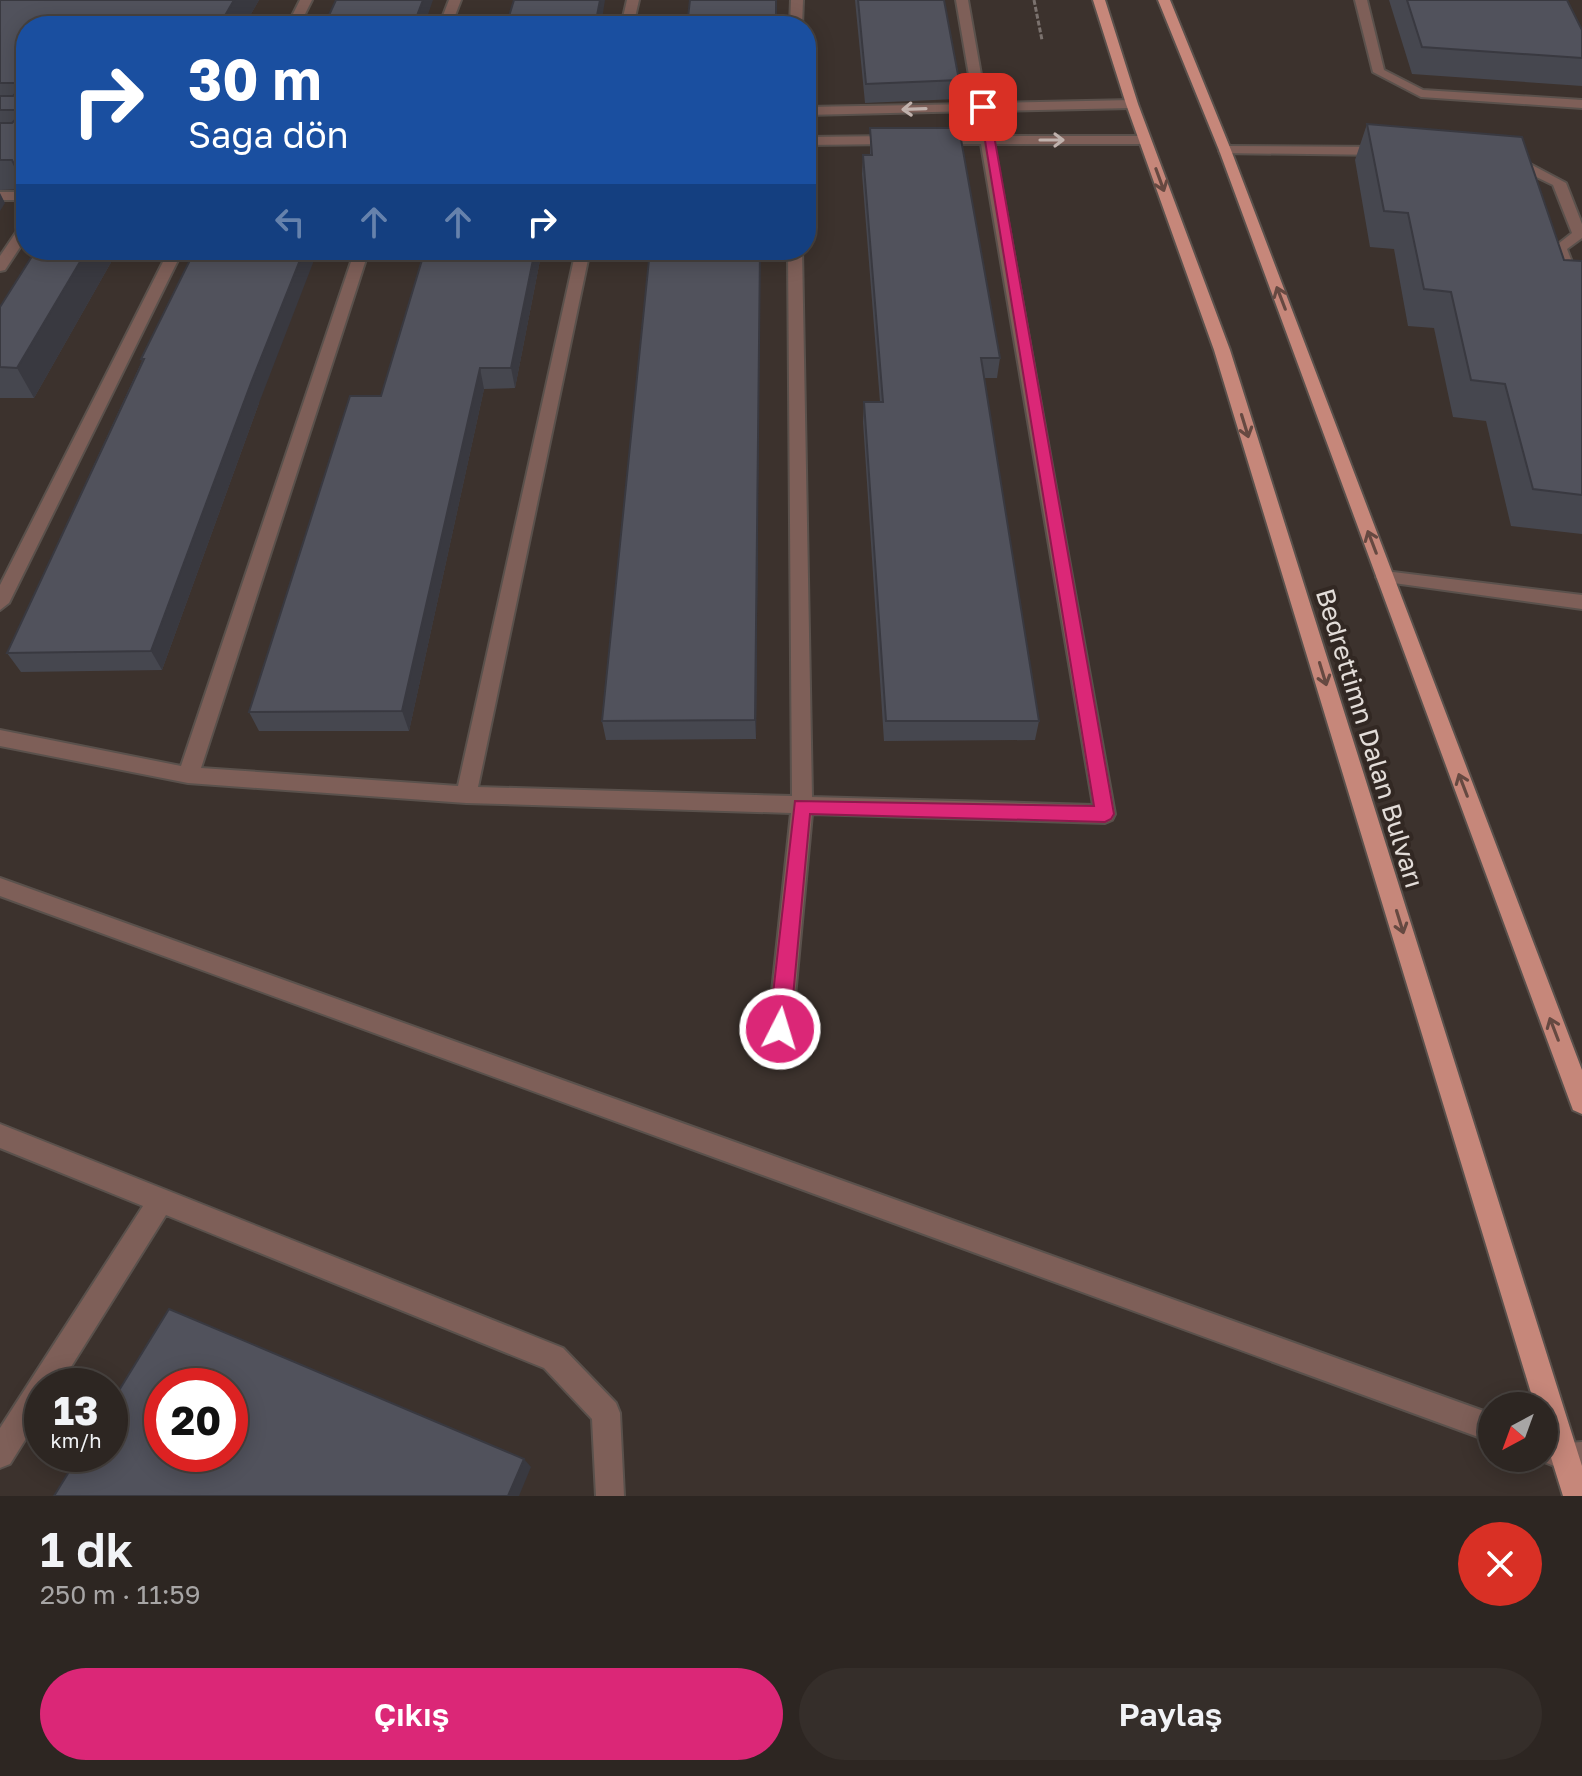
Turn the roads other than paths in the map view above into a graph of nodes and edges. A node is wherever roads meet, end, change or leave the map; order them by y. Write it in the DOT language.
graph roads {
  1 [pos="962,0"];
  2 [pos="1099,0"];
  3 [pos="1164,0"];
  4 [pos="1361,0"];
  5 [pos="1132,104"];
  6 [pos="1582,104"];
  7 [pos="983,107"];
  8 [pos="816,111"];
  9 [pos="912,140"];
  10 [pos="927,140"];
  11 [pos="987,140"];
  12 [pos="1145,140"];
  13 [pos="816,141"];
  14 [pos="1225,150"];
  15 [pos="1397,151"];
  16 [pos="1498,155"];
  17 [pos="16,243"];
  18 [pos="171,260"];
  19 [pos="359,260"];
  20 [pos="581,260"];
  21 [pos="795,260"];
  22 [pos="0,267"];
  23 [pos="1582,308"];
  24 [pos="1385,577"];
  25 [pos="1582,602"];
  26 [pos="0,603"];
  27 [pos="0,738"];
  28 [pos="188,775"];
  29 [pos="466,795"];
  30 [pos="802,806"];
  31 [pos="0,887"];
  32 [pos="780,1029"];
  33 [pos="1582,1102"];
  34 [pos="0,1136"];
  35 [pos="161,1200"];
  36 [pos="54,1368"];
  37 [pos="24,1416"];
  38 [pos="1478,1423"];
  39 [pos="0,1454"];
  40 [pos="1564,1454"];
  41 [pos="610,1496"];
  42 [pos="1577,1496"];
  1 -- 7 [label="street"];
  2 -- 5 [label="main road, Bedrettimn Dalan Bulvarı"];
  3 -- 14 [label="main road"];
  4 -- 6 [label="street"];
  5 -- 7 [label="street"];
  5 -- 12 [label="main road, Bedrettimn Dalan Bulvarı"];
  7 -- 8 [label="street, one-way"];
  7 -- 11 [label="street"];
  9 -- 13 [label="street"];
  10 -- 11 [label="street"];
  11 -- 12 [label="street, one-way"];
  11 -- 30 [label="street"];
  12 -- 40 [label="main road, Bedrettimn Dalan Bulvarı, one-way"];
  14 -- 15 [label="street"];
  24 -- 14 [label="main road, one-way"];
  16 -- 23 [label="street"];
  17 -- 22 [label="street"];
  18 -- 26 [label="street"];
  19 -- 28 [label="street"];
  20 -- 29 [label="street"];
  21 -- 30 [label="street"];
  24 -- 25 [label="street"];
  33 -- 24 [label="main road, one-way"];
  27 -- 28 [label="street"];
  28 -- 29 [label="street"];
  29 -- 30 [label="street"];
  30 -- 32 [label="street"];
  31 -- 38 [label="street"];
  34 -- 35 [label="street"];
  35 -- 36 [label="street"];
  35 -- 41 [label="street"];
  37 -- 39 [label="street"];
  40 -- 42 [label="main road, Bedrettimn Dalan Bulvarı"];
}
